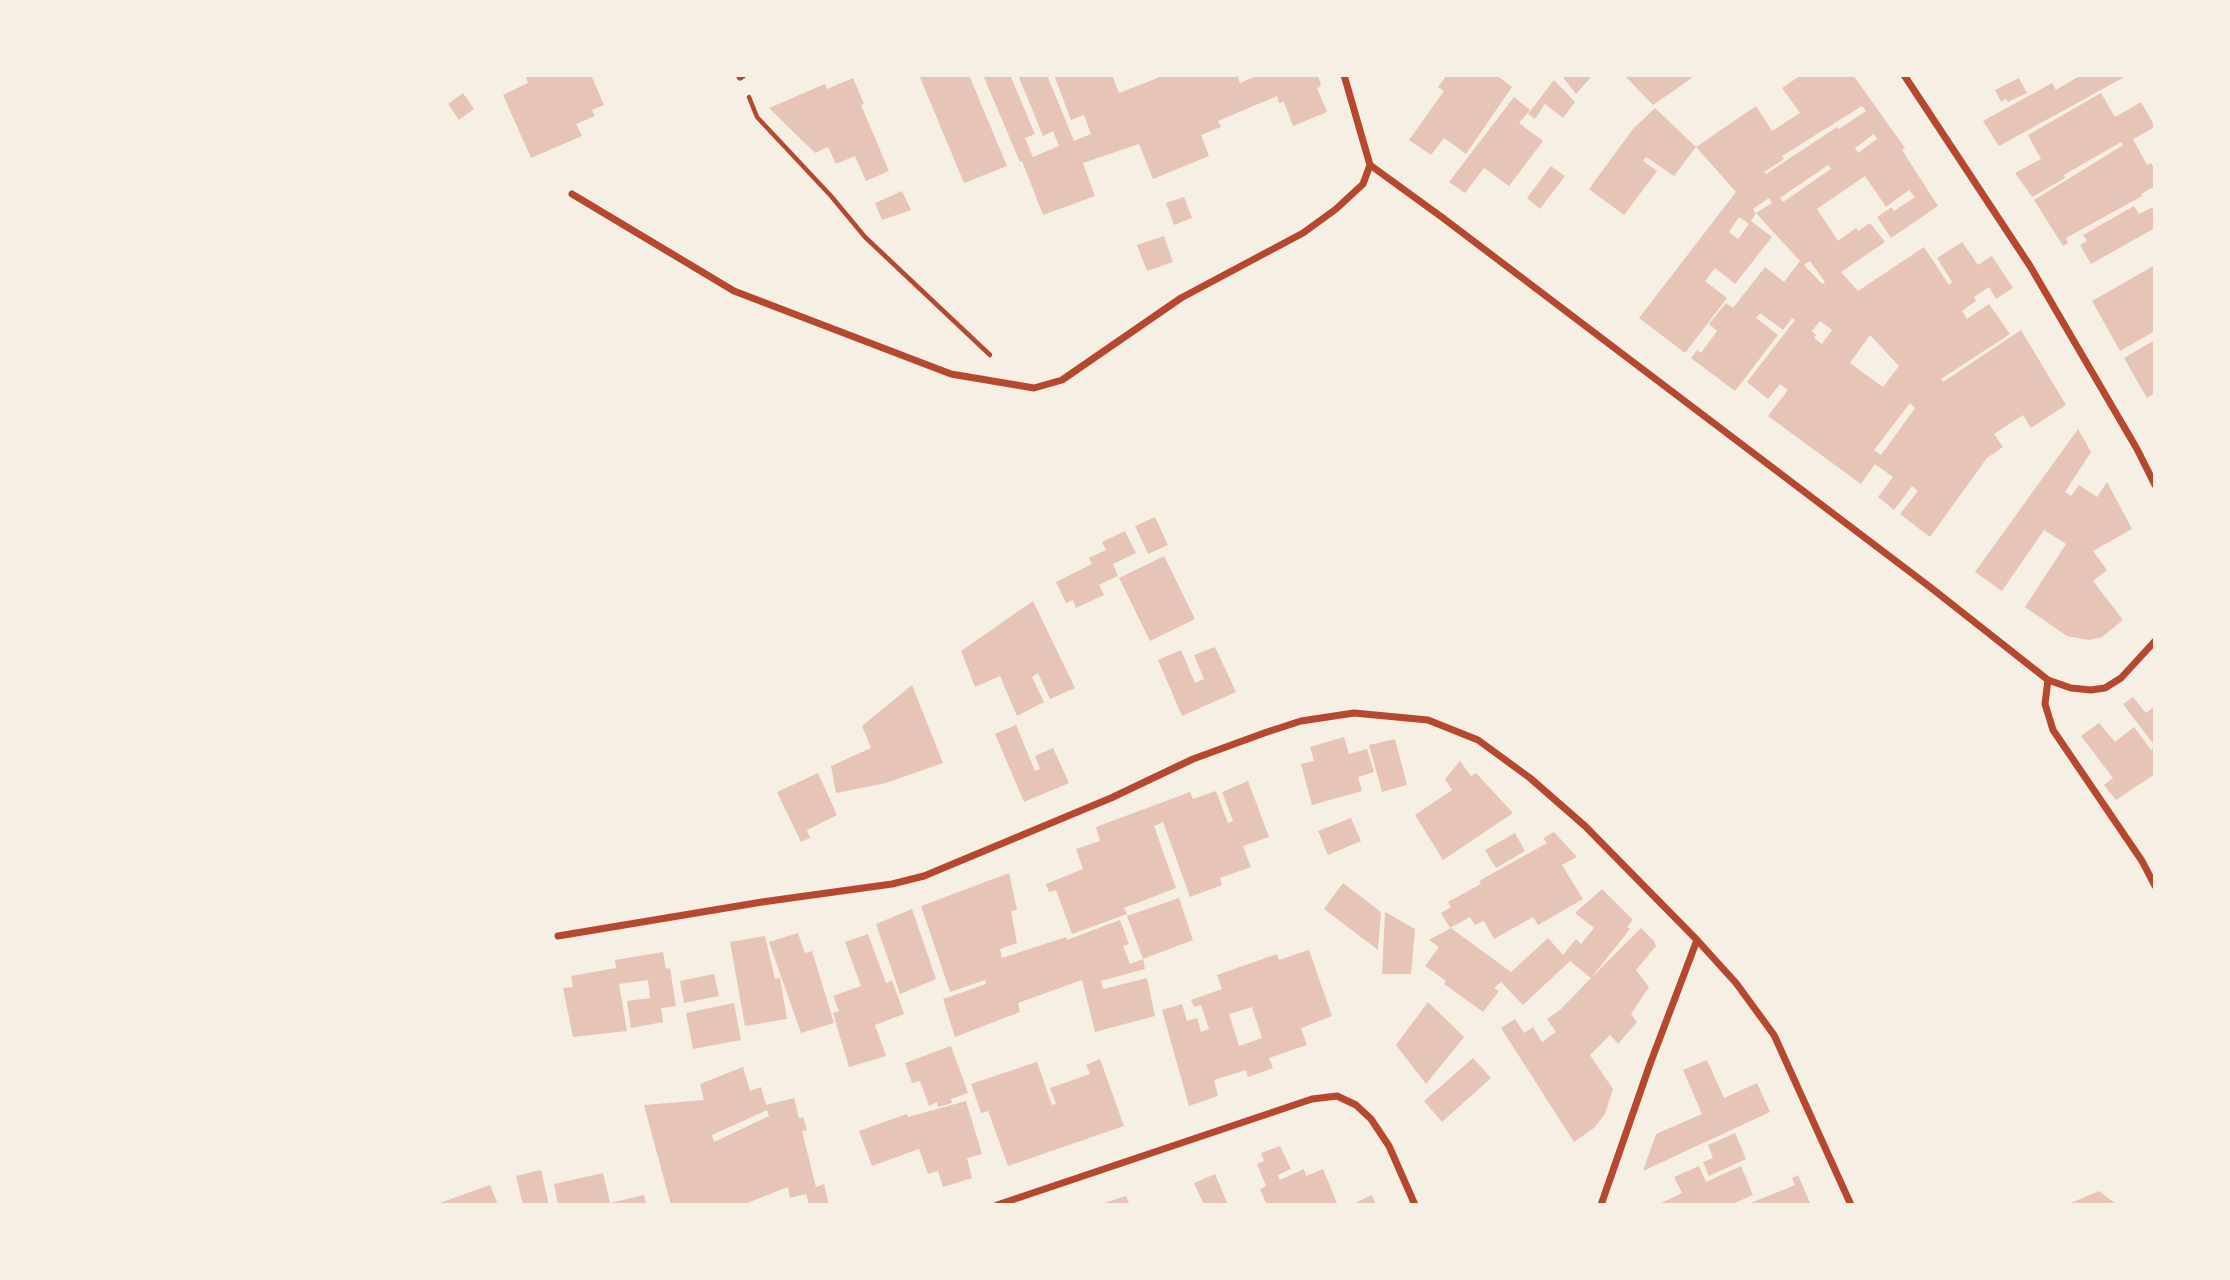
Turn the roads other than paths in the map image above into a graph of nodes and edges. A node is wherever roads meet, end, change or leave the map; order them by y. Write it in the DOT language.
graph roads {
  1 [pos="1344,75"];
  2 [pos="1904,75"];
  3 [pos="1370,165"];
  4 [pos="572,194"];
  5 [pos="2155,485"];
  6 [pos="2152,645"];
  7 [pos="2048,680"];
  8 [pos="2155,886"];
  9 [pos="558,936"];
  10 [pos="1697,940"];
  11 [pos="997,1205"];
  12 [pos="1415,1205"];
  13 [pos="1601,1205"];
  14 [pos="1851,1205"];
  1 -- 3 [label="street"];
  2 -- 5 [label="street"];
  3 -- 4 [label="street"];
  3 -- 7 [label="street"];
  6 -- 7 [label="street"];
  7 -- 8 [label="street"];
  9 -- 10 [label="street"];
  10 -- 13 [label="street"];
  10 -- 14 [label="street"];
  11 -- 12 [label="street"];
}
